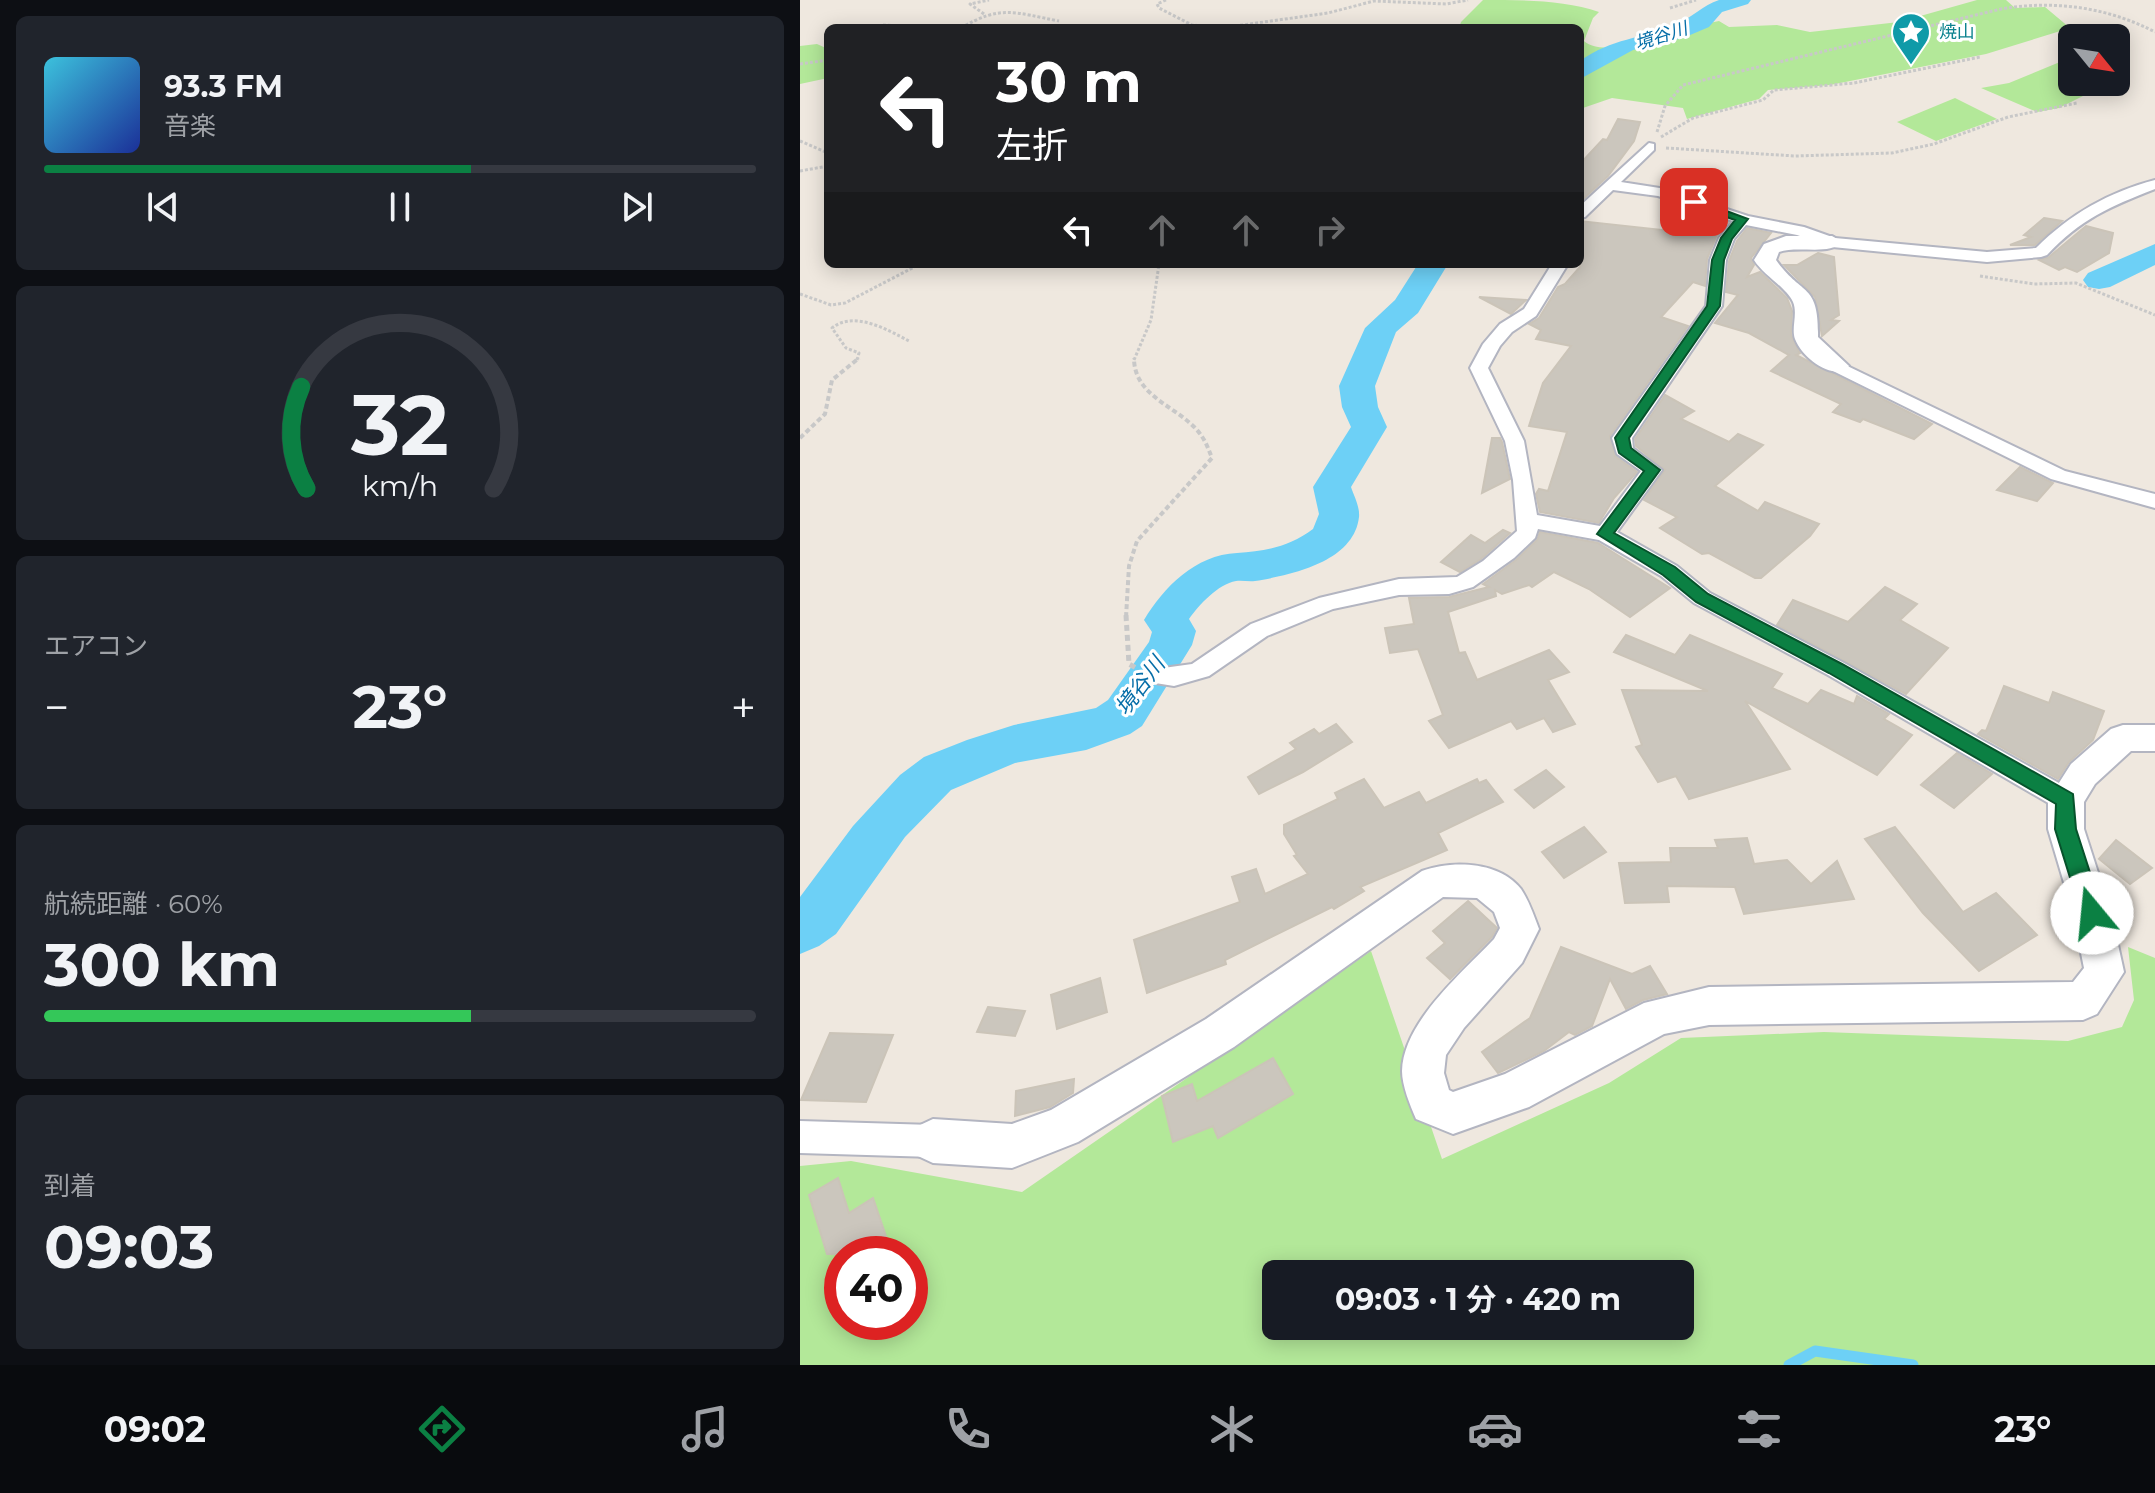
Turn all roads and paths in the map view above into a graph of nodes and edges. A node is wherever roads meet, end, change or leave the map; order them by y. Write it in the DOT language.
graph roads {
  1 [pos="989,0"];
  2 [pos="1166,0"];
  3 [pos="1468,0"];
  4 [pos="1696,0"];
  5 [pos="1670,8"];
  6 [pos="984,14"];
  7 [pos="1059,21"];
  8 [pos="968,24"];
  9 [pos="1190,24"];
  10 [pos="1260,24"];
  11 [pos="2155,32"];
  12 [pos="1980,57"];
  13 [pos="824,61"];
  14 [pos="800,64"];
  15 [pos="2077,103"];
  16 [pos="800,141"];
  17 [pos="1649,147"];
  18 [pos="824,151"];
  19 [pos="824,167"];
  20 [pos="800,171"];
  21 [pos="2155,184"];
  22 [pos="1610,186"];
  23 [pos="1584,210"];
  24 [pos="1743,219"];
  25 [pos="1832,242"];
  26 [pos="912,268"];
  27 [pos="1158,268"];
  28 [pos="1558,268"];
  29 [pos="1970,274"];
  30 [pos="800,294"];
  31 [pos="2155,315"];
  32 [pos="909,341"];
  33 [pos="1837,366"];
  34 [pos="800,438"];
  35 [pos="2155,501"];
  36 [pos="1527,520"];
  37 [pos="1605,534"];
  38 [pos="1152,676"];
  39 [pos="2155,738"];
  40 [pos="2066,800"];
  41 [pos="800,1137"];
  42 [pos="933,1141"];
  1 -- 6 [label="path"];
  2 -- 9 [label="path"];
  3 -- 10 [label="path"];
  4 -- 5 [label="path"];
  6 -- 7 [label="path"];
  6 -- 8 [label="path"];
  11 -- 12 [label="path"];
  13 -- 14 [label="path"];
  15 -- 17 [label="path"];
  16 -- 18 [label="path"];
  17 -- 22 [label="street"];
  19 -- 20 [label="path"];
  21 -- 25 [label="street"];
  22 -- 23 [label="street"];
  22 -- 24 [label="street"];
  24 -- 25 [label="street"];
  24 -- 37 [label="street"];
  25 -- 33 [label="street"];
  26 -- 30 [label="path"];
  27 -- 38 [label="path"];
  28 -- 36 [label="street"];
  29 -- 31 [label="path"];
  32 -- 34 [label="path"];
  33 -- 35 [label="street"];
  36 -- 37 [label="street"];
  36 -- 38 [label="street"];
  37 -- 40 [label="street"];
  39 -- 40 [label="street"];
  40 -- 42 [label="street"];
  41 -- 42 [label="street"];
}
